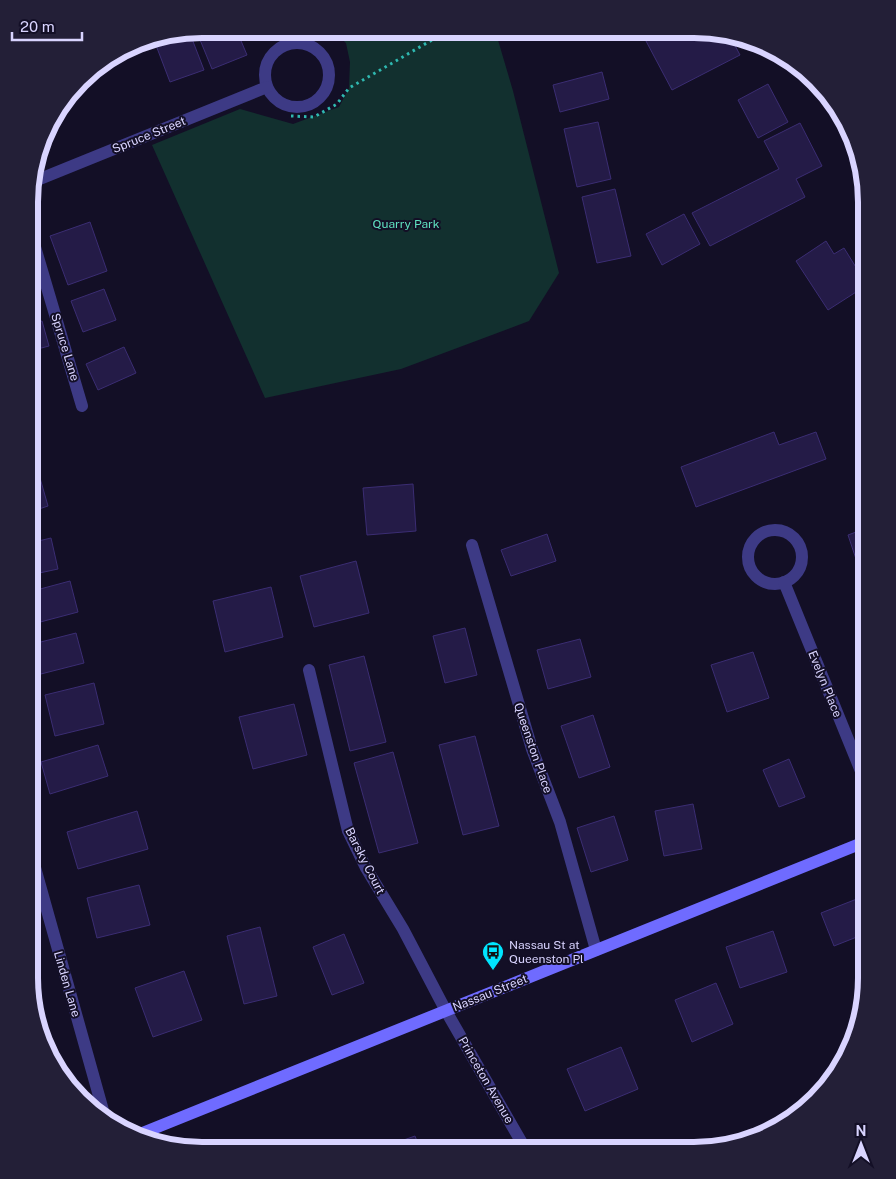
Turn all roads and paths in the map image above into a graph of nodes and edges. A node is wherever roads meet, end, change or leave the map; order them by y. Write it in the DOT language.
graph roads {
  1 [pos="437,38"];
  2 [pos="267,87"];
  3 [pos="291,116"];
  4 [pos="39,179"];
  5 [pos="38,257"];
  6 [pos="82,406"];
  7 [pos="472,545"];
  8 [pos="784,582"];
  9 [pos="309,670"];
  10 [pos="858,764"];
  11 [pos="858,845"];
  12 [pos="38,878"];
  13 [pos="596,950"];
  14 [pos="446,1011"];
  15 [pos="102,1108"];
  16 [pos="146,1132"];
  17 [pos="521,1142"];
  1 -- 3 [label="path"];
  2 -- 2 [label="street"];
  2 -- 4 [label="street, Spruce Street"];
  5 -- 6 [label="street, Spruce Lane"];
  7 -- 13 [label="street, Queenston Place"];
  8 -- 8 [label="street"];
  8 -- 10 [label="street, Evelyn Place"];
  9 -- 14 [label="street, Barsky Court"];
  11 -- 13 [label="main road, Nassau Street"];
  12 -- 15 [label="street, Linden Lane"];
  13 -- 14 [label="main road, Nassau Street"];
  14 -- 16 [label="main road, Nassau Street"];
  14 -- 17 [label="street, Princeton Avenue"];
}
